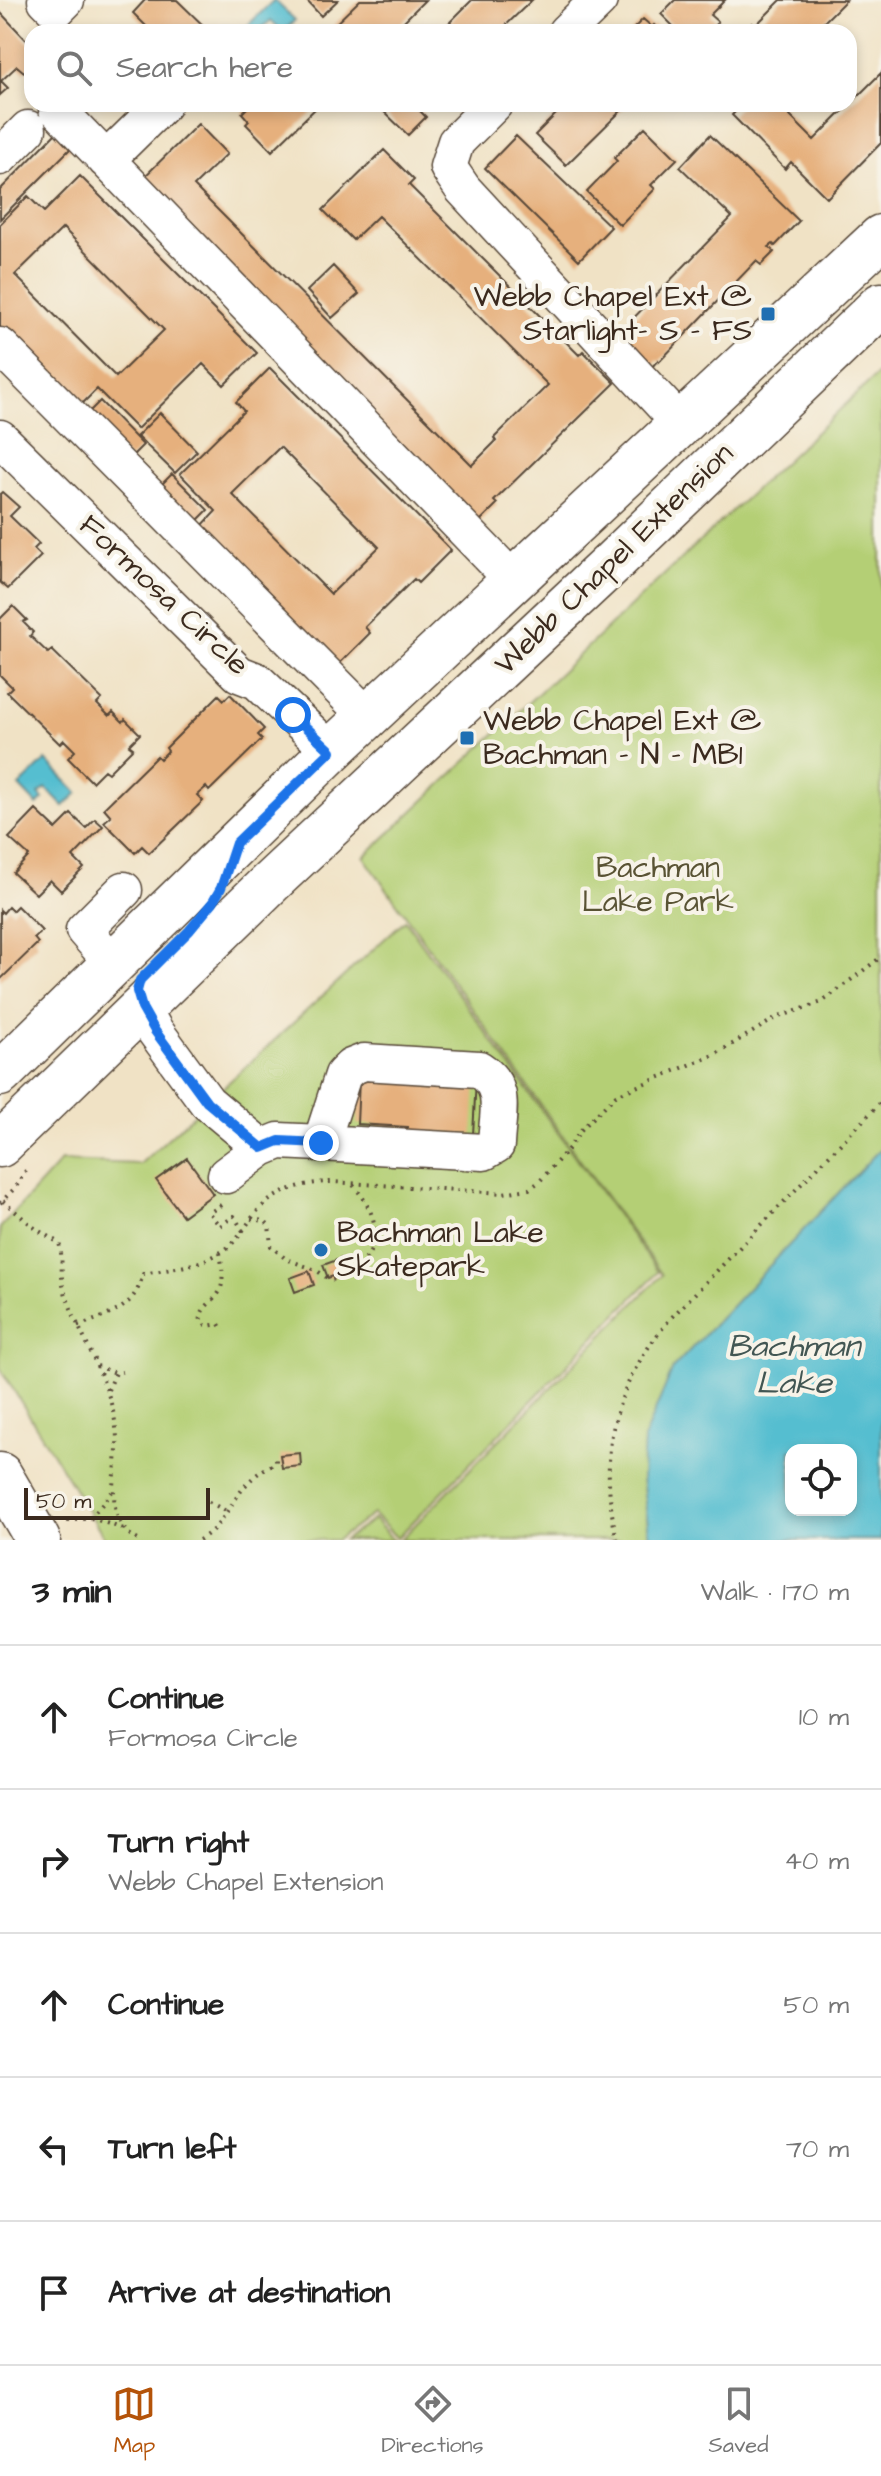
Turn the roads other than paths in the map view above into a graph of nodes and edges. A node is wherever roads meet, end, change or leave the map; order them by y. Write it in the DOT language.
graph roads {
  1 [pos="46,0"];
  2 [pos="66,0"];
  3 [pos="599,0"];
  4 [pos="574,24"];
  5 [pos="60,112"];
  6 [pos="155,112"];
  7 [pos="486,112"];
  8 [pos="28,129"];
  9 [pos="0,157"];
  10 [pos="106,160"];
  11 [pos="881,237"];
  12 [pos="881,305"];
  13 [pos="0,346"];
  14 [pos="681,424"];
  15 [pos="0,438"];
  16 [pos="716,463"];
  17 [pos="513,580"];
  18 [pos="367,716"];
  19 [pos="331,751"];
  20 [pos="369,791"];
  21 [pos="236,843"];
  22 [pos="124,890"];
  23 [pos="113,963"];
  24 [pos="142,1008"];
  25 [pos="0,1074"];
  26 [pos="321,1143"];
  27 [pos="262,1148"];
  28 [pos="16,1151"];
  29 [pos="226,1175"];
  30 [pos="0,1475"];
  31 [pos="49,1531"];
  32 [pos="0,1532"];
  33 [pos="5,1540"];
  1 -- 2 [label="lane"];
  3 -- 4 [label="lane"];
  5 -- 10 [label="lane"];
  6 -- 10 [label="lane"];
  7 -- 14 [label="lane"];
  8 -- 9 [label="lane"];
  10 -- 17 [label="lane"];
  11 -- 14 [label="main road, Webb Chapel Extension"];
  12 -- 16 [label="main road, Webb Chapel Extension"];
  13 -- 18 [label="lane"];
  14 -- 16 [label="main road"];
  14 -- 17 [label="main road, Webb Chapel Extension"];
  15 -- 19 [label="lane, Formosa Circle"];
  16 -- 20 [label="main road, Webb Chapel Extension"];
  17 -- 18 [label="main road, Webb Chapel Extension"];
  18 -- 19 [label="main road, Webb Chapel Extension"];
  19 -- 20 [label="main road"];
  19 -- 21 [label="main road, Webb Chapel Extension"];
  20 -- 24 [label="main road, Webb Chapel Extension"];
  21 -- 23 [label="main road, Webb Chapel Extension"];
  21 -- 24 [label="main road"];
  22 -- 23 [label="lane"];
  23 -- 25 [label="main road, Webb Chapel Extension"];
  24 -- 27 [label="lane"];
  24 -- 28 [label="main road, Webb Chapel Extension"];
  26 -- 26 [label="lane"];
  26 -- 27 [label="lane"];
  27 -- 29 [label="lane"];
  30 -- 31 [label="main road"];
  32 -- 33 [label="main road"];
}
